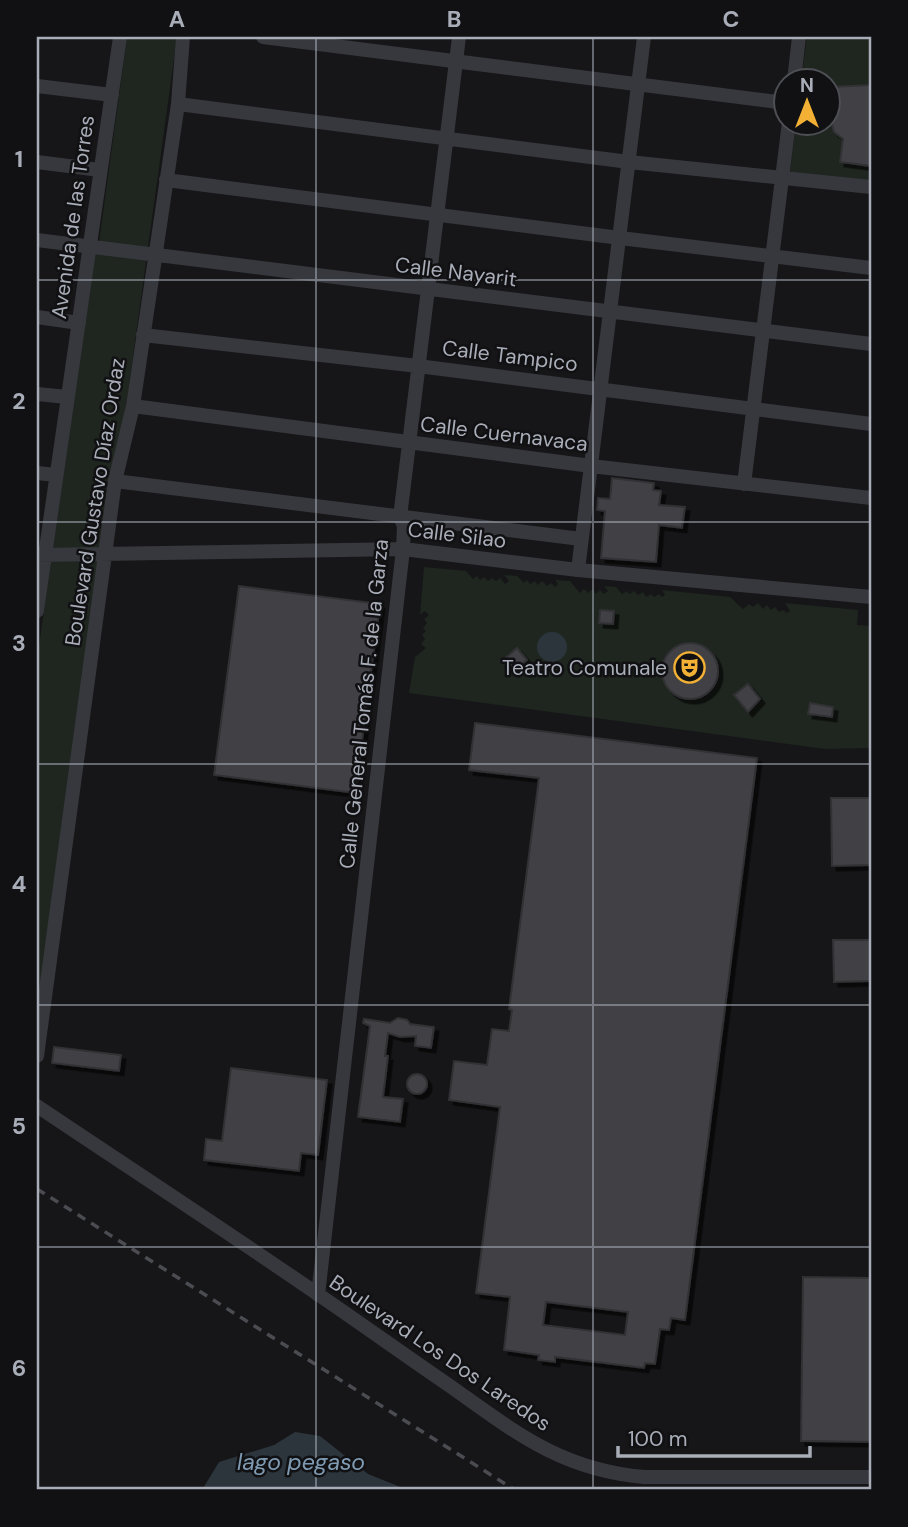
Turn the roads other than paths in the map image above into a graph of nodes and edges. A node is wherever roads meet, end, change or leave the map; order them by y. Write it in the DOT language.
graph roads {
  1 [pos="120,37"];
  2 [pos="184,37"];
  3 [pos="263,37"];
  4 [pos="459,37"];
  5 [pos="644,37"];
  6 [pos="799,37"];
  7 [pos="456,62"];
  8 [pos="796,66"];
  9 [pos="37,86"];
  10 [pos="638,86"];
  11 [pos="112,95"];
  12 [pos="772,101"];
  13 [pos="178,104"];
  14 [pos="787,136"];
  15 [pos="446,138"];
  16 [pos="37,162"];
  17 [pos="629,162"];
  18 [pos="100,170"];
  19 [pos="782,178"];
  20 [pos="166,180"];
  21 [pos="871,187"];
  22 [pos="437,214"];
  23 [pos="620,238"];
  24 [pos="37,240"];
  25 [pos="90,247"];
  26 [pos="154,256"];
  27 [pos="772,257"];
  28 [pos="871,268"];
  29 [pos="428,290"];
  30 [pos="611,312"];
  31 [pos="37,317"];
  32 [pos="79,323"];
  33 [pos="763,331"];
  34 [pos="143,335"];
  35 [pos="871,344"];
  36 [pos="418,366"];
  37 [pos="601,388"];
  38 [pos="37,394"];
  39 [pos="67,397"];
  40 [pos="133,406"];
  41 [pos="753,408"];
  42 [pos="871,424"];
  43 [pos="409,442"];
  44 [pos="591,466"];
  45 [pos="37,473"];
  46 [pos="56,475"];
  47 [pos="115,481"];
  48 [pos="744,484"];
  49 [pos="871,498"];
  50 [pos="400,517"];
  51 [pos="582,539"];
  52 [pos="403,549"];
  53 [pos="106,553"];
  54 [pos="41,555"];
  55 [pos="578,570"];
  56 [pos="871,597"];
  57 [pos="37,611"];
  58 [pos="37,1056"];
  59 [pos="37,1106"];
  60 [pos="318,1295"];
  61 [pos="871,1477"];
  1 -- 11 [label="street, Avenida de las Torres"];
  2 -- 13 [label="street, Boulevard Gustavo Díaz Ordaz"];
  3 -- 7 [label="street"];
  4 -- 7 [label="street, Calle General Tomás F. de la Garza"];
  5 -- 10 [label="street"];
  6 -- 8 [label="street"];
  7 -- 10 [label="street"];
  7 -- 15 [label="street, Calle General Tomás F. de la Garza"];
  9 -- 11 [label="street"];
  10 -- 12 [label="street"];
  10 -- 17 [label="street"];
  11 -- 18 [label="street, Avenida de las Torres"];
  13 -- 15 [label="street"];
  13 -- 20 [label="street, Boulevard Gustavo Díaz Ordaz"];
  14 -- 19 [label="street"];
  15 -- 17 [label="street"];
  15 -- 22 [label="street, Calle General Tomás F. de la Garza"];
  16 -- 18 [label="street"];
  17 -- 19 [label="street"];
  17 -- 23 [label="street"];
  18 -- 25 [label="street, Avenida de las Torres"];
  19 -- 21 [label="street"];
  19 -- 27 [label="street"];
  20 -- 22 [label="street"];
  20 -- 26 [label="street, Boulevard Gustavo Díaz Ordaz"];
  22 -- 23 [label="street"];
  22 -- 29 [label="street, Calle General Tomás F. de la Garza"];
  23 -- 27 [label="street"];
  23 -- 30 [label="street"];
  24 -- 25 [label="street, Calle Nayarit"];
  25 -- 26 [label="street, Calle Nayarit"];
  25 -- 32 [label="street, Avenida de las Torres"];
  26 -- 29 [label="street, Calle Nayarit"];
  26 -- 34 [label="street, Boulevard Gustavo Díaz Ordaz"];
  27 -- 28 [label="street"];
  27 -- 33 [label="street"];
  29 -- 30 [label="street, Calle Nayarit"];
  29 -- 36 [label="street, Calle General Tomás F. de la Garza"];
  30 -- 33 [label="street, Calle Nayarit"];
  30 -- 37 [label="street"];
  31 -- 32 [label="street"];
  32 -- 39 [label="street, Avenida de las Torres"];
  33 -- 35 [label="street, Calle Nayarit"];
  33 -- 41 [label="street"];
  34 -- 36 [label="street, Calle Tampico"];
  34 -- 40 [label="street, Boulevard Gustavo Díaz Ordaz"];
  36 -- 37 [label="street, Calle Tampico"];
  36 -- 43 [label="street, Calle General Tomás F. de la Garza"];
  37 -- 41 [label="street, Calle Tampico"];
  37 -- 44 [label="street"];
  38 -- 39 [label="street"];
  39 -- 46 [label="street, Avenida de las Torres"];
  40 -- 43 [label="street, Calle Cuernavaca"];
  40 -- 47 [label="street, Boulevard Gustavo Díaz Ordaz"];
  41 -- 42 [label="street, Calle Tampico"];
  41 -- 48 [label="street"];
  43 -- 44 [label="street, Calle Cuernavaca"];
  43 -- 50 [label="street, Calle General Tomás F. de la Garza"];
  44 -- 48 [label="street, Calle Cuernavaca"];
  44 -- 51 [label="street"];
  45 -- 46 [label="street"];
  46 -- 54 [label="street, Avenida de las Torres"];
  47 -- 50 [label="street"];
  47 -- 53 [label="street, Boulevard Gustavo Díaz Ordaz"];
  48 -- 49 [label="street, Calle Cuernavaca"];
  50 -- 51 [label="street"];
  50 -- 52 [label="street, Calle General Tomás F. de la Garza"];
  51 -- 55 [label="street"];
  52 -- 53 [label="street, Calle Silao"];
  52 -- 55 [label="street, Calle Silao"];
  52 -- 60 [label="street, Calle General Tomás F. de la Garza"];
  53 -- 54 [label="street, Calle Silao"];
  53 -- 58 [label="street, Boulevard Gustavo Díaz Ordaz"];
  54 -- 57 [label="street, Avenida de las Torres"];
  55 -- 56 [label="street, Calle Silao"];
  59 -- 60 [label="street, Boulevard Los Dos Laredos"];
  60 -- 61 [label="street, Boulevard Los Dos Laredos"];
}
